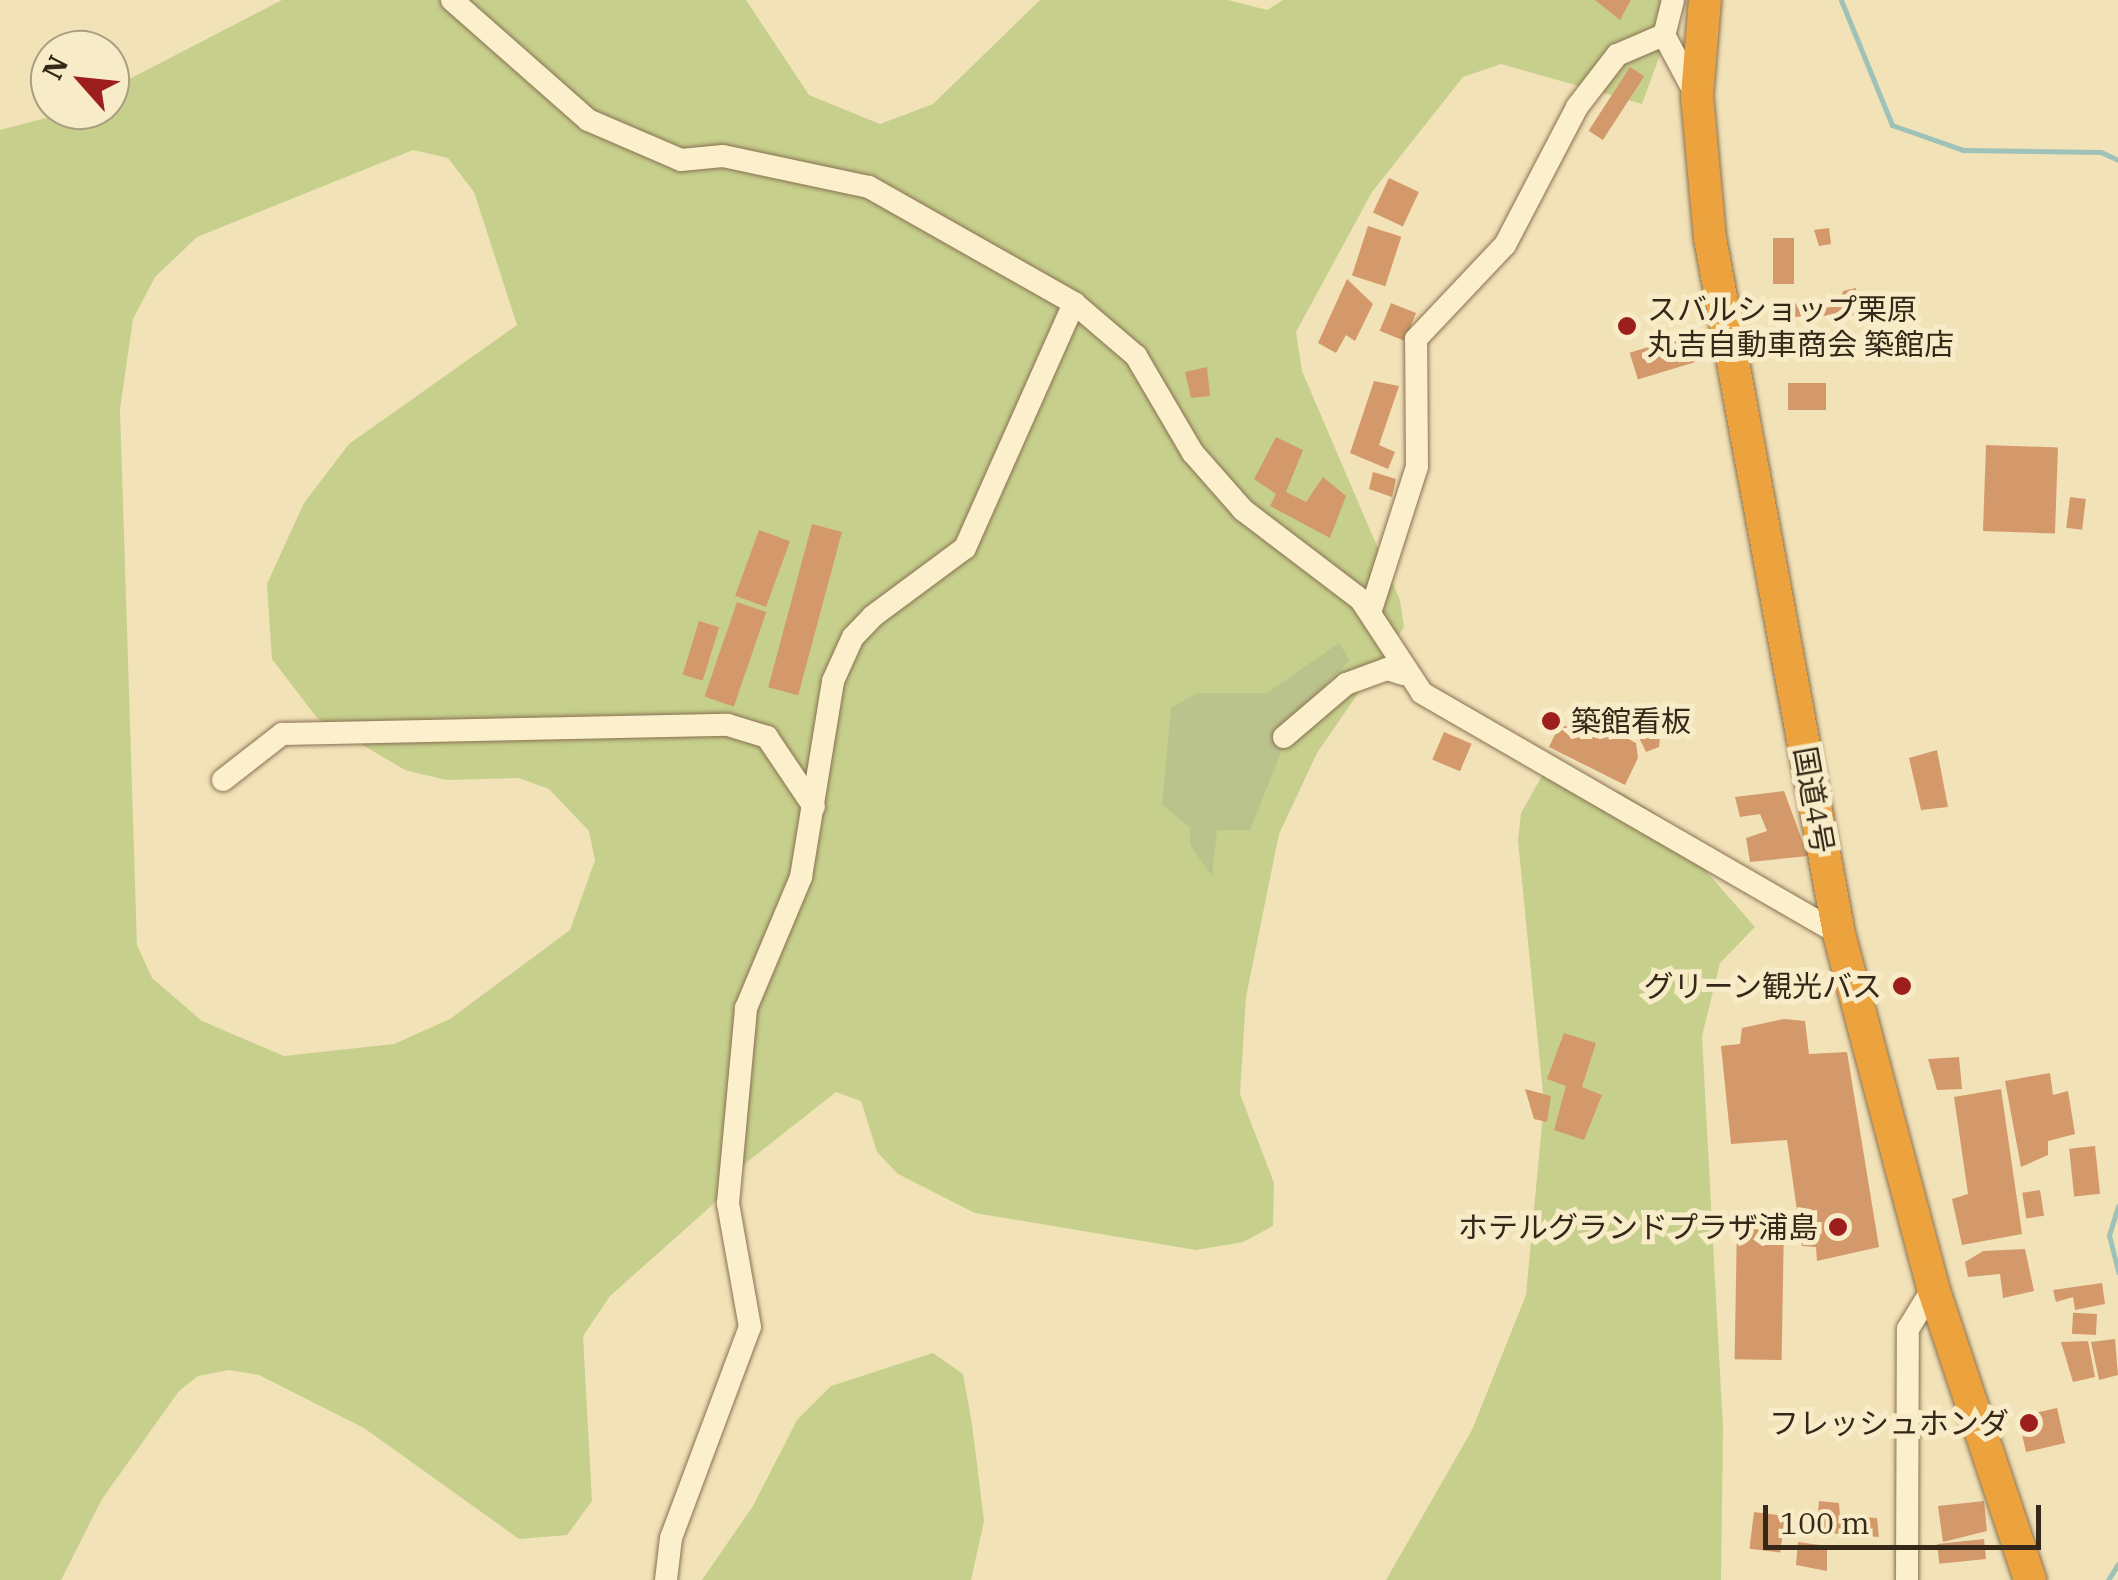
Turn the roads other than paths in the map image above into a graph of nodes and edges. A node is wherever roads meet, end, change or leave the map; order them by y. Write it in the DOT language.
graph roads {
  1 [pos="452,0"];
  2 [pos="1673,0"];
  3 [pos="1705,0"];
  4 [pos="1664,35"];
  5 [pos="1697,96"];
  6 [pos="1074,303"];
  7 [pos="1370,613"];
  8 [pos="1403,674"];
  9 [pos="1284,738"];
  10 [pos="223,780"];
  11 [pos="814,808"];
  12 [pos="1838,934"];
  13 [pos="1933,1288"];
  14 [pos="666,1580"];
  15 [pos="1907,1580"];
  16 [pos="2030,1580"];
  1 -- 6 [label="street"];
  2 -- 4 [label="street"];
  3 -- 5 [label="highway, 国道4号"];
  4 -- 5 [label="street"];
  4 -- 7 [label="street"];
  5 -- 12 [label="highway, 国道4号"];
  6 -- 7 [label="street"];
  6 -- 11 [label="street"];
  7 -- 8 [label="street"];
  8 -- 9 [label="street"];
  8 -- 12 [label="street"];
  10 -- 11 [label="street"];
  11 -- 14 [label="street"];
  12 -- 13 [label="highway, 国道4号"];
  13 -- 15 [label="street"];
  13 -- 16 [label="highway, 国道4号"];
}
